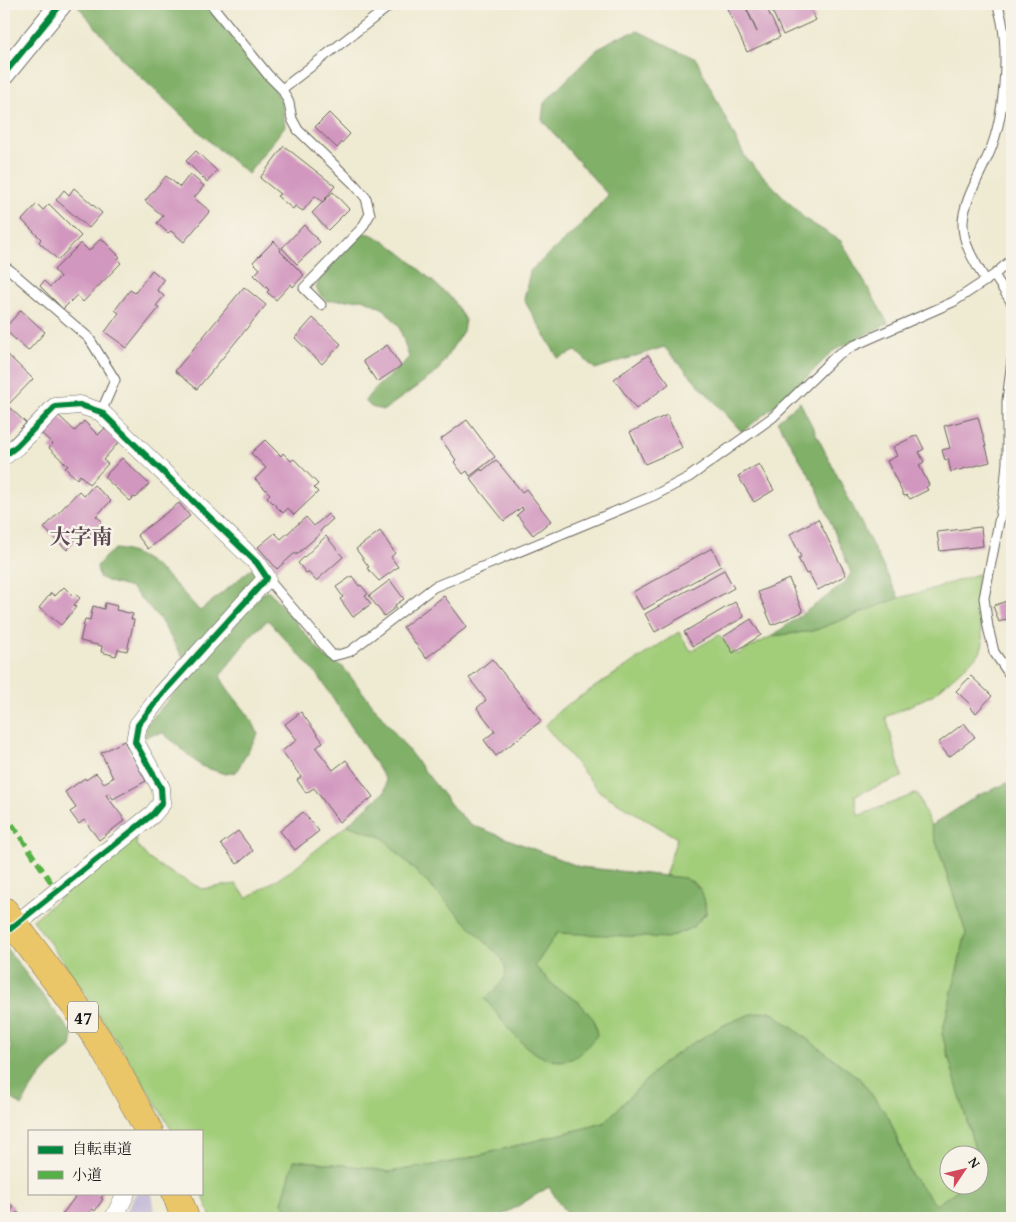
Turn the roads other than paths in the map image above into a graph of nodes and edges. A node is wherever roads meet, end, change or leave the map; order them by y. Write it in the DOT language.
graph roads {
  1 [pos="61,4"];
  2 [pos="211,4"];
  3 [pos="392,4"];
  4 [pos="997,4"];
  5 [pos="4,74"];
  6 [pos="282,89"];
  7 [pos="1012,259"];
  8 [pos="4,266"];
  9 [pos="990,278"];
  10 [pos="1012,303"];
  11 [pos="321,305"];
  12 [pos="1012,360"];
  13 [pos="101,412"];
  14 [pos="4,456"];
  15 [pos="267,578"];
  16 [pos="1012,678"];
  17 [pos="7,924"];
  18 [pos="148,1130"];
  19 [pos="126,1194"];
  20 [pos="176,1194"];
  21 [pos="114,1218"];
  22 [pos="185,1218"];
  1 -- 5 [label="street"];
  2 -- 6 [label="lane"];
  3 -- 6 [label="lane"];
  4 -- 9 [label="lane"];
  6 -- 11 [label="lane"];
  7 -- 9 [label="lane"];
  8 -- 13 [label="lane"];
  9 -- 10 [label="lane"];
  9 -- 15 [label="lane"];
  12 -- 16 [label="lane"];
  13 -- 14 [label="street"];
  13 -- 15 [label="street"];
  15 -- 17 [label="street"];
  17 -- 18 [label="main road, 47"];
  19 -- 21 [label="street"];
  20 -- 22 [label="main road"];
}
